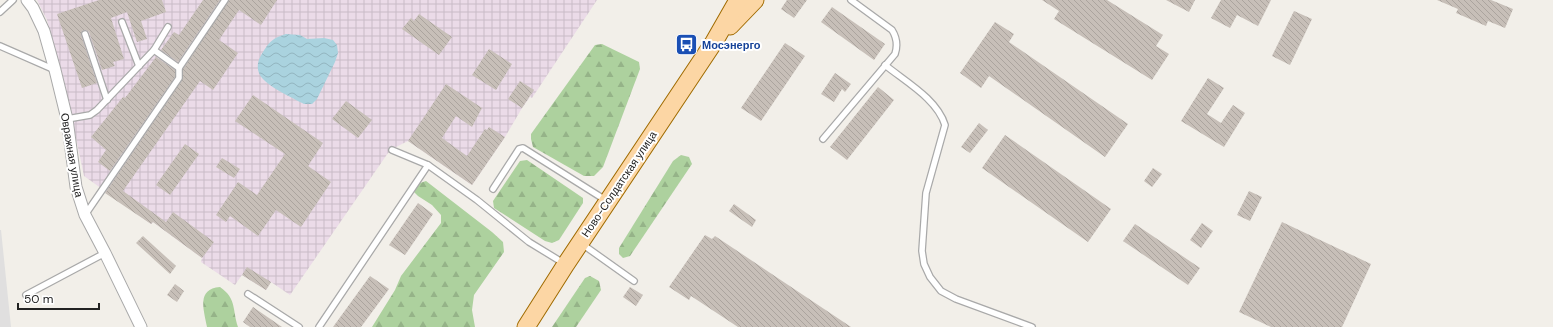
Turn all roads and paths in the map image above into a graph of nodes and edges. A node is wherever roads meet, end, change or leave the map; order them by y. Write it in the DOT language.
graph roads {
  1 [pos="13,0"];
  2 [pos="27,0"];
  3 [pos="225,0"];
  4 [pos="738,0"];
  5 [pos="755,0"];
  6 [pos="851,0"];
  7 [pos="0,12"];
  8 [pos="122,22"];
  9 [pos="168,27"];
  10 [pos="85,34"];
  11 [pos="714,42"];
  12 [pos="0,46"];
  13 [pos="154,50"];
  14 [pos="885,65"];
  15 [pos="139,66"];
  16 [pos="179,68"];
  17 [pos="55,70"];
  18 [pos="107,100"];
  19 [pos="67,118"];
  20 [pos="823,139"];
  21 [pos="392,150"];
  22 [pos="428,165"];
  23 [pos="493,190"];
  24 [pos="608,201"];
  25 [pos="85,215"];
  26 [pos="580,242"];
  27 [pos="105,253"];
  28 [pos="566,264"];
  29 [pos="634,281"];
  30 [pos="248,294"];
  31 [pos="26,295"];
  32 [pos="140,327"];
  33 [pos="299,327"];
  34 [pos="319,327"];
  35 [pos="526,327"];
  36 [pos="1032,327"];
  1 -- 7 [label="lane"];
  2 -- 17 [label="street, Овражная улица"];
  3 -- 16 [label="lane"];
  4 -- 11 [label="main road, Ново-Солдатская улица"];
  5 -- 11 [label="main road, Ново-Солдатская улица"];
  6 -- 14 [label="lane"];
  8 -- 15 [label="lane"];
  9 -- 13 [label="lane"];
  10 -- 18 [label="lane"];
  11 -- 24 [label="main road, Ново-Солдатская улица"];
  12 -- 17 [label="lane"];
  13 -- 15 [label="lane"];
  13 -- 16 [label="lane"];
  14 -- 20 [label="lane"];
  14 -- 36 [label="lane"];
  15 -- 18 [label="lane"];
  16 -- 25 [label="lane"];
  17 -- 19 [label="street, Овражная улица"];
  18 -- 19 [label="lane"];
  19 -- 25 [label="street, Овражная улица"];
  21 -- 22 [label="lane"];
  22 -- 28 [label="lane"];
  22 -- 34 [label="lane"];
  23 -- 24 [label="lane"];
  24 -- 26 [label="main road, Ново-Солдатская улица"];
  25 -- 27 [label="street, Овражная улица"];
  26 -- 28 [label="main road, Ново-Солдатская улица"];
  26 -- 29 [label="lane"];
  27 -- 31 [label="lane"];
  27 -- 32 [label="street, Овражная улица"];
  28 -- 35 [label="main road, Ново-Солдатская улица"];
  30 -- 33 [label="lane"];
}
